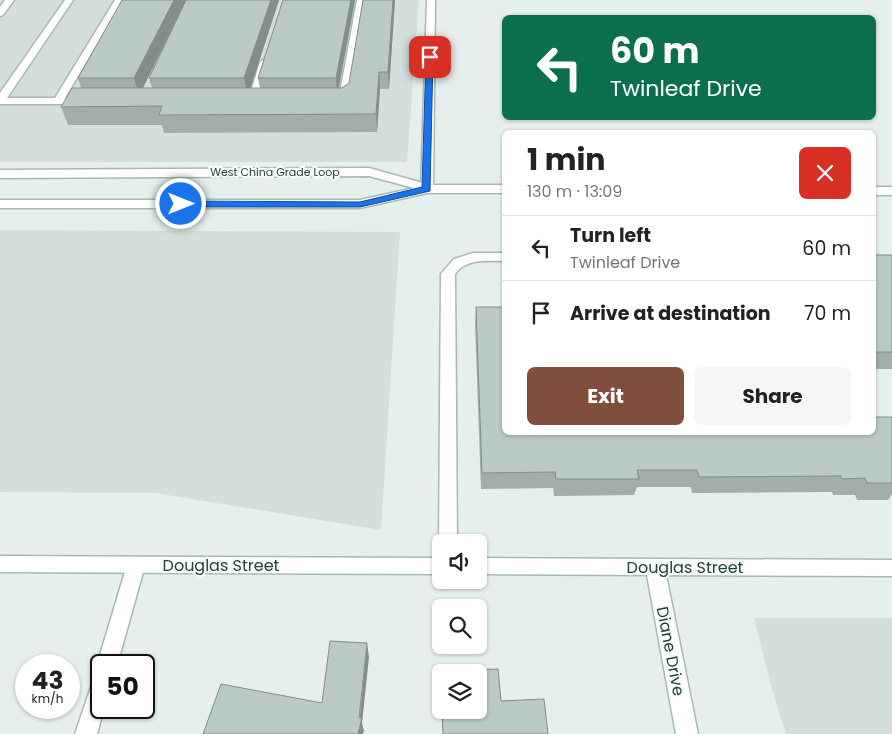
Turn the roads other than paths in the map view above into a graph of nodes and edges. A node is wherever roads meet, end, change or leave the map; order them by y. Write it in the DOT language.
graph roads {
  1 [pos="10,0"];
  2 [pos="69,0"];
  3 [pos="119,0"];
  4 [pos="361,0"];
  5 [pos="430,0"];
  6 [pos="0,13"];
  7 [pos="267,55"];
  8 [pos="0,100"];
  9 [pos="58,100"];
  10 [pos="96,101"];
  11 [pos="253,101"];
  12 [pos="326,101"];
  13 [pos="0,174"];
  14 [pos="427,189"];
  15 [pos="502,189"];
  16 [pos="876,191"];
  17 [pos="892,191"];
  18 [pos="0,204"];
  19 [pos="502,257"];
  20 [pos="448,534"];
  21 [pos="0,564"];
  22 [pos="136,565"];
  23 [pos="432,566"];
  24 [pos="487,566"];
  25 [pos="655,567"];
  26 [pos="892,568"];
  27 [pos="110,654"];
  28 [pos="91,719"];
  29 [pos="86,734"];
  30 [pos="687,734"];
  1 -- 6 [label="street"];
  2 -- 8 [label="street"];
  3 -- 9 [label="street"];
  4 -- 12 [label="street"];
  5 -- 14 [label="street"];
  7 -- 11 [label="street"];
  8 -- 9 [label="street"];
  9 -- 10 [label="street"];
  13 -- 14 [label="street, West China Grade Loop"];
  14 -- 15 [label="street, West China Grade Loop"];
  14 -- 18 [label="street, West China Grade Loop"];
  16 -- 17 [label="street"];
  19 -- 20 [label="street"];
  21 -- 22 [label="street, Douglas Street"];
  22 -- 23 [label="street, Douglas Street"];
  22 -- 27 [label="street"];
  24 -- 25 [label="street, Douglas Street"];
  25 -- 26 [label="street, Douglas Street"];
  25 -- 30 [label="street, Diane Drive"];
  28 -- 29 [label="street"];
}
